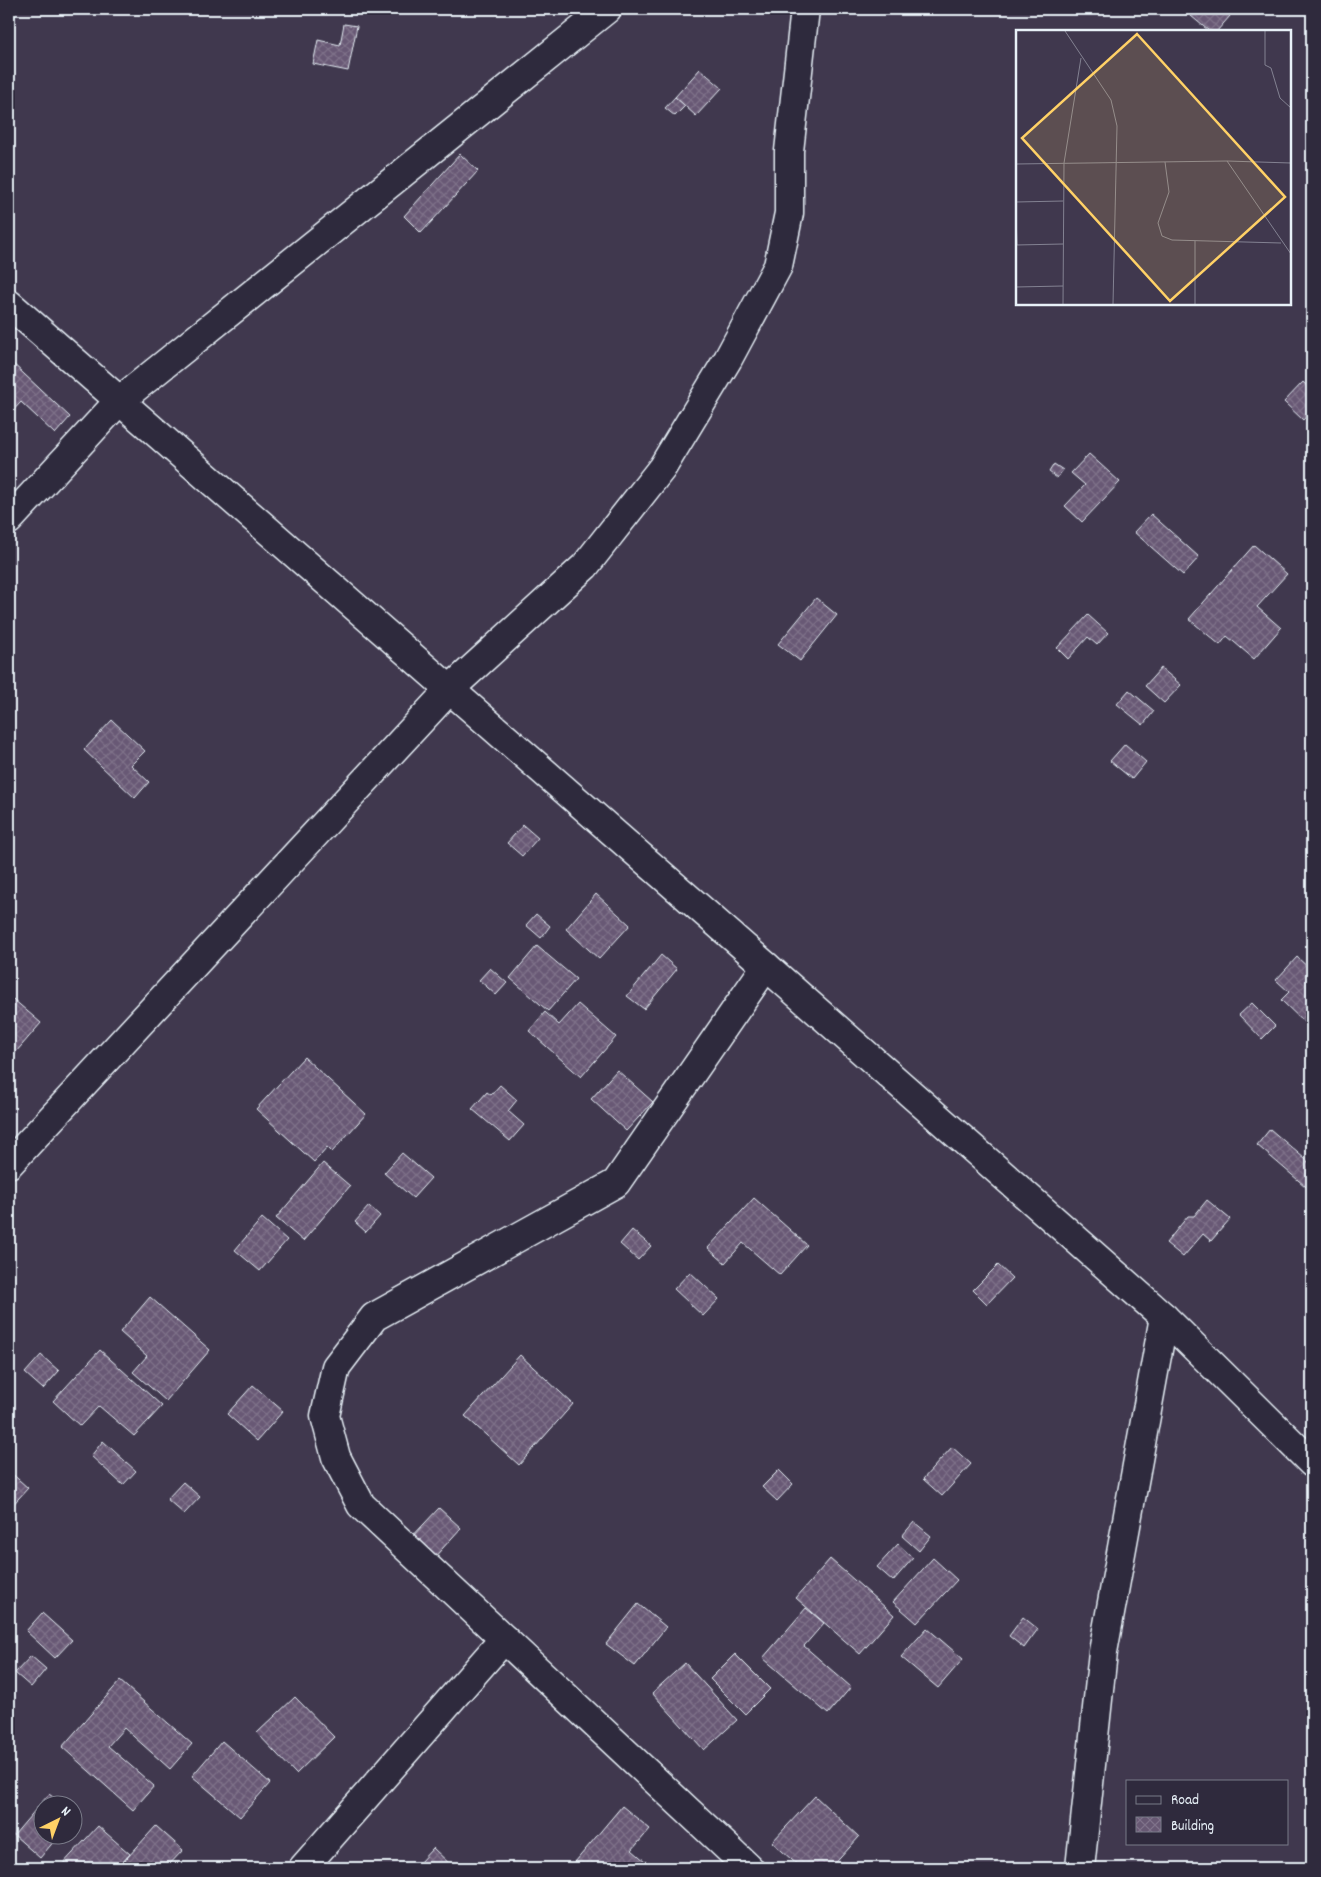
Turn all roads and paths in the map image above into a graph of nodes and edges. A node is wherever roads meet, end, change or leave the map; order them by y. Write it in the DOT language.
graph roads {
  1 [pos="607,9"];
  2 [pos="805,9"];
  3 [pos="9,304"];
  4 [pos="119,401"];
  5 [pos="9,520"];
  6 [pos="450,688"];
  7 [pos="766,966"];
  8 [pos="9,1164"];
  9 [pos="1164,1317"];
  10 [pos="1312,1463"];
  11 [pos="504,1640"];
  12 [pos="302,1868"];
  13 [pos="748,1868"];
  14 [pos="1080,1868"];
  1 -- 4 [label="street"];
  2 -- 6 [label="street"];
  3 -- 4 [label="street"];
  4 -- 5 [label="street"];
  4 -- 6 [label="street"];
  6 -- 7 [label="street"];
  6 -- 8 [label="street"];
  7 -- 9 [label="street"];
  7 -- 11 [label="street"];
  9 -- 10 [label="street"];
  9 -- 14 [label="street"];
  11 -- 12 [label="street"];
  11 -- 13 [label="street"];
}
